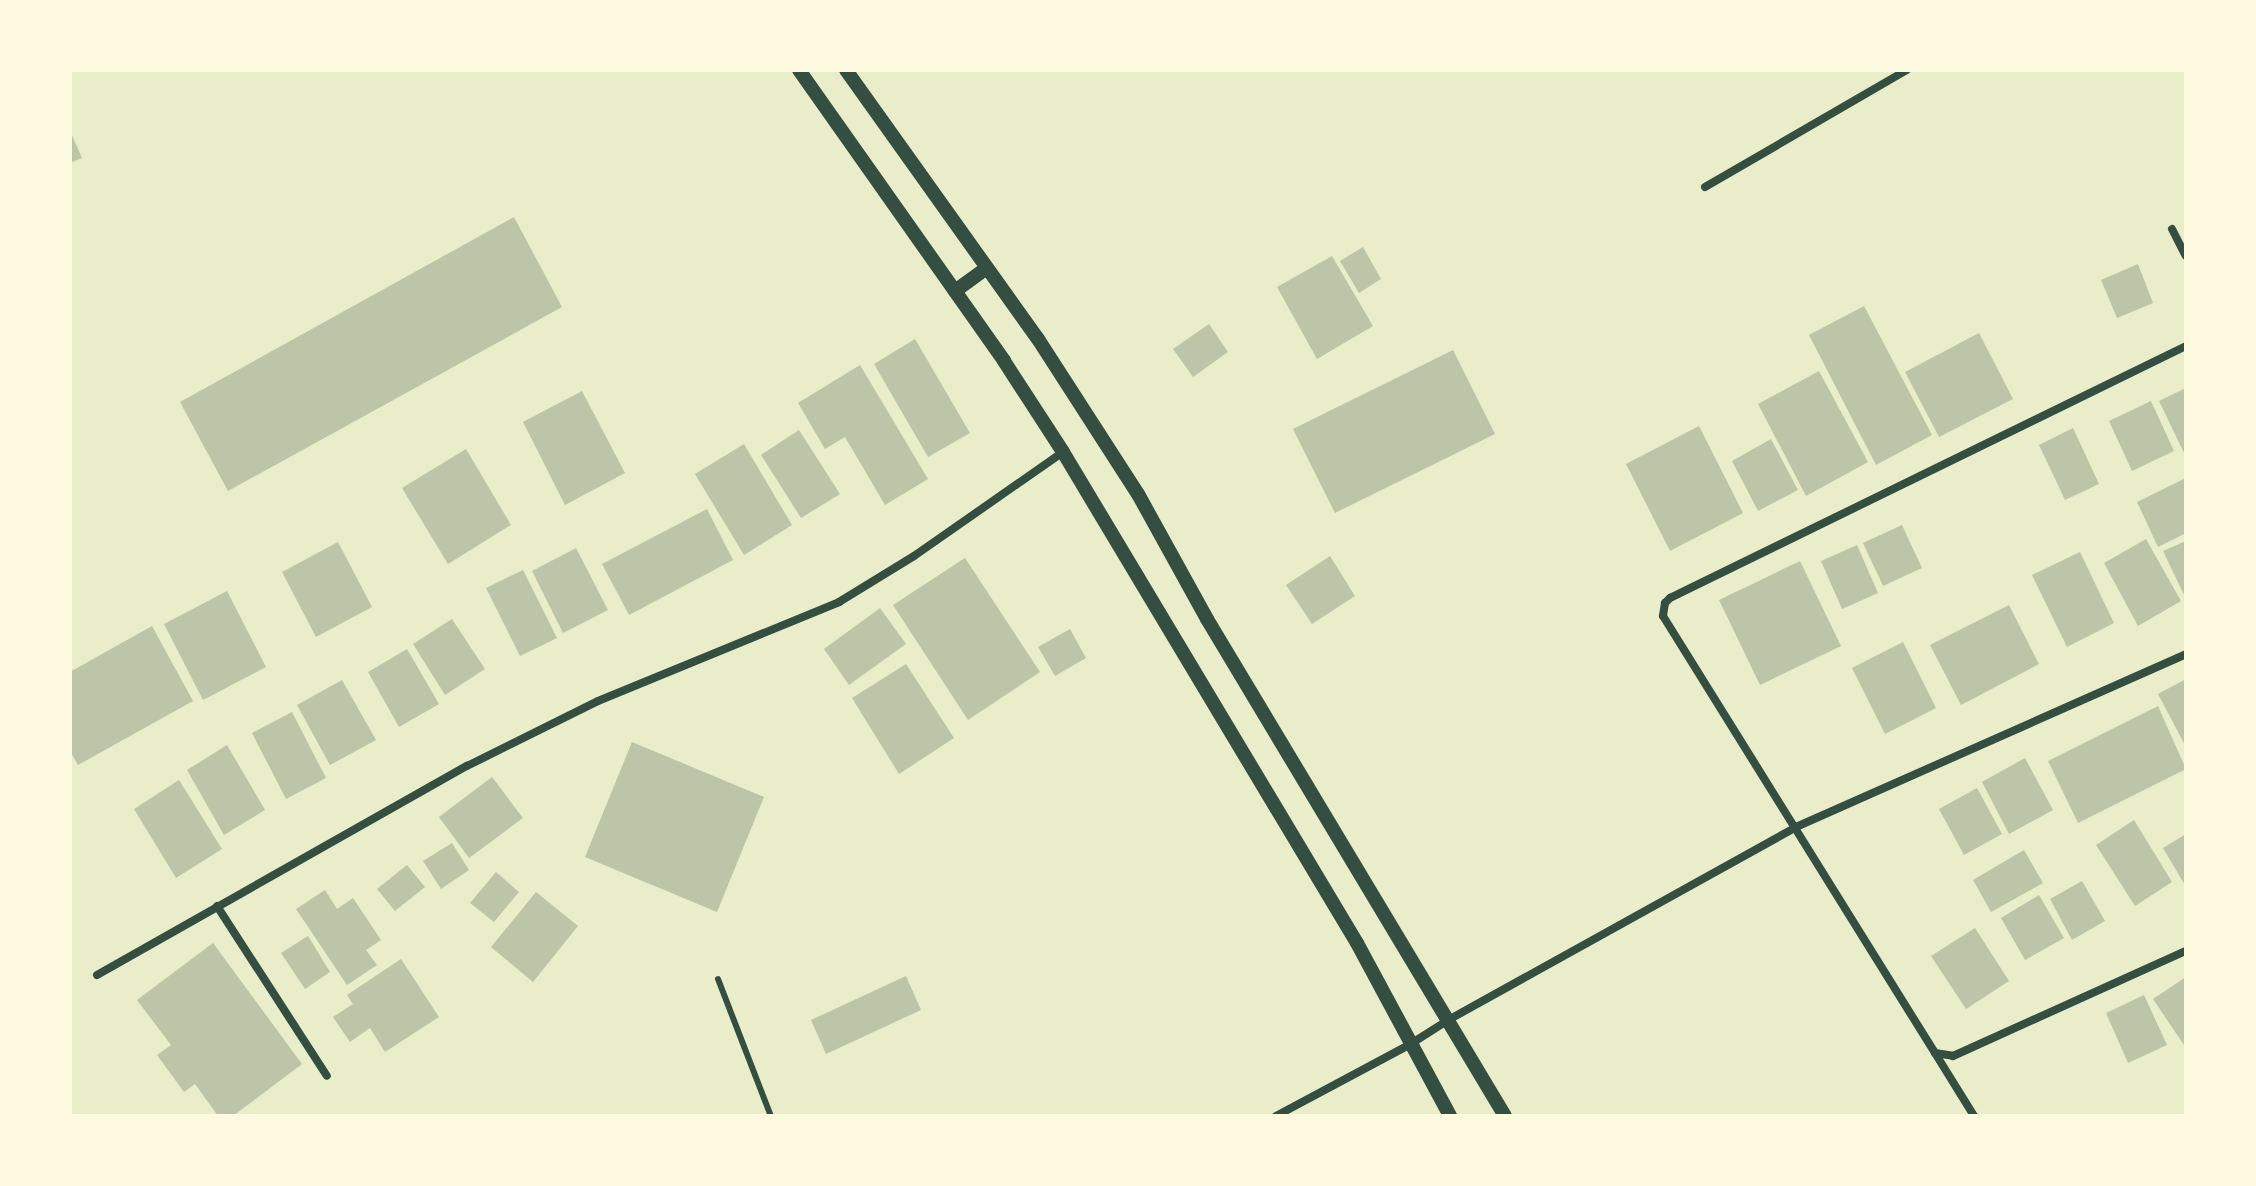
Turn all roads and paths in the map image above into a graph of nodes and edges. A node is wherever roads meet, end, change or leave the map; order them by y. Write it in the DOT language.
graph roads {
  1 [pos="799,70"];
  2 [pos="846,70"];
  3 [pos="1907,70"];
  4 [pos="1705,187"];
  5 [pos="2172,229"];
  6 [pos="2186,256"];
  7 [pos="987,268"];
  8 [pos="955,291"];
  9 [pos="2186,346"];
  10 [pos="1063,452"];
  11 [pos="2186,654"];
  12 [pos="1796,827"];
  13 [pos="217,906"];
  14 [pos="2186,951"];
  15 [pos="97,975"];
  16 [pos="718,979"];
  17 [pos="1450,1019"];
  18 [pos="1409,1045"];
  19 [pos="1935,1053"];
  20 [pos="327,1076"];
  21 [pos="771,1116"];
  22 [pos="1276,1116"];
  23 [pos="1450,1116"];
  24 [pos="1505,1116"];
  25 [pos="1974,1116"];
  1 -- 8 [label="street"];
  2 -- 7 [label="street"];
  3 -- 4 [label="street"];
  5 -- 6 [label="street"];
  7 -- 8 [label="street"];
  7 -- 17 [label="street"];
  8 -- 10 [label="street"];
  9 -- 12 [label="street"];
  10 -- 13 [label="street"];
  10 -- 18 [label="street"];
  11 -- 12 [label="street"];
  12 -- 17 [label="street"];
  12 -- 19 [label="street"];
  13 -- 15 [label="street"];
  13 -- 20 [label="street"];
  14 -- 19 [label="street"];
  16 -- 21 [label="lane"];
  17 -- 18 [label="street"];
  17 -- 24 [label="street"];
  18 -- 22 [label="street"];
  18 -- 23 [label="street"];
  19 -- 25 [label="street"];
}
